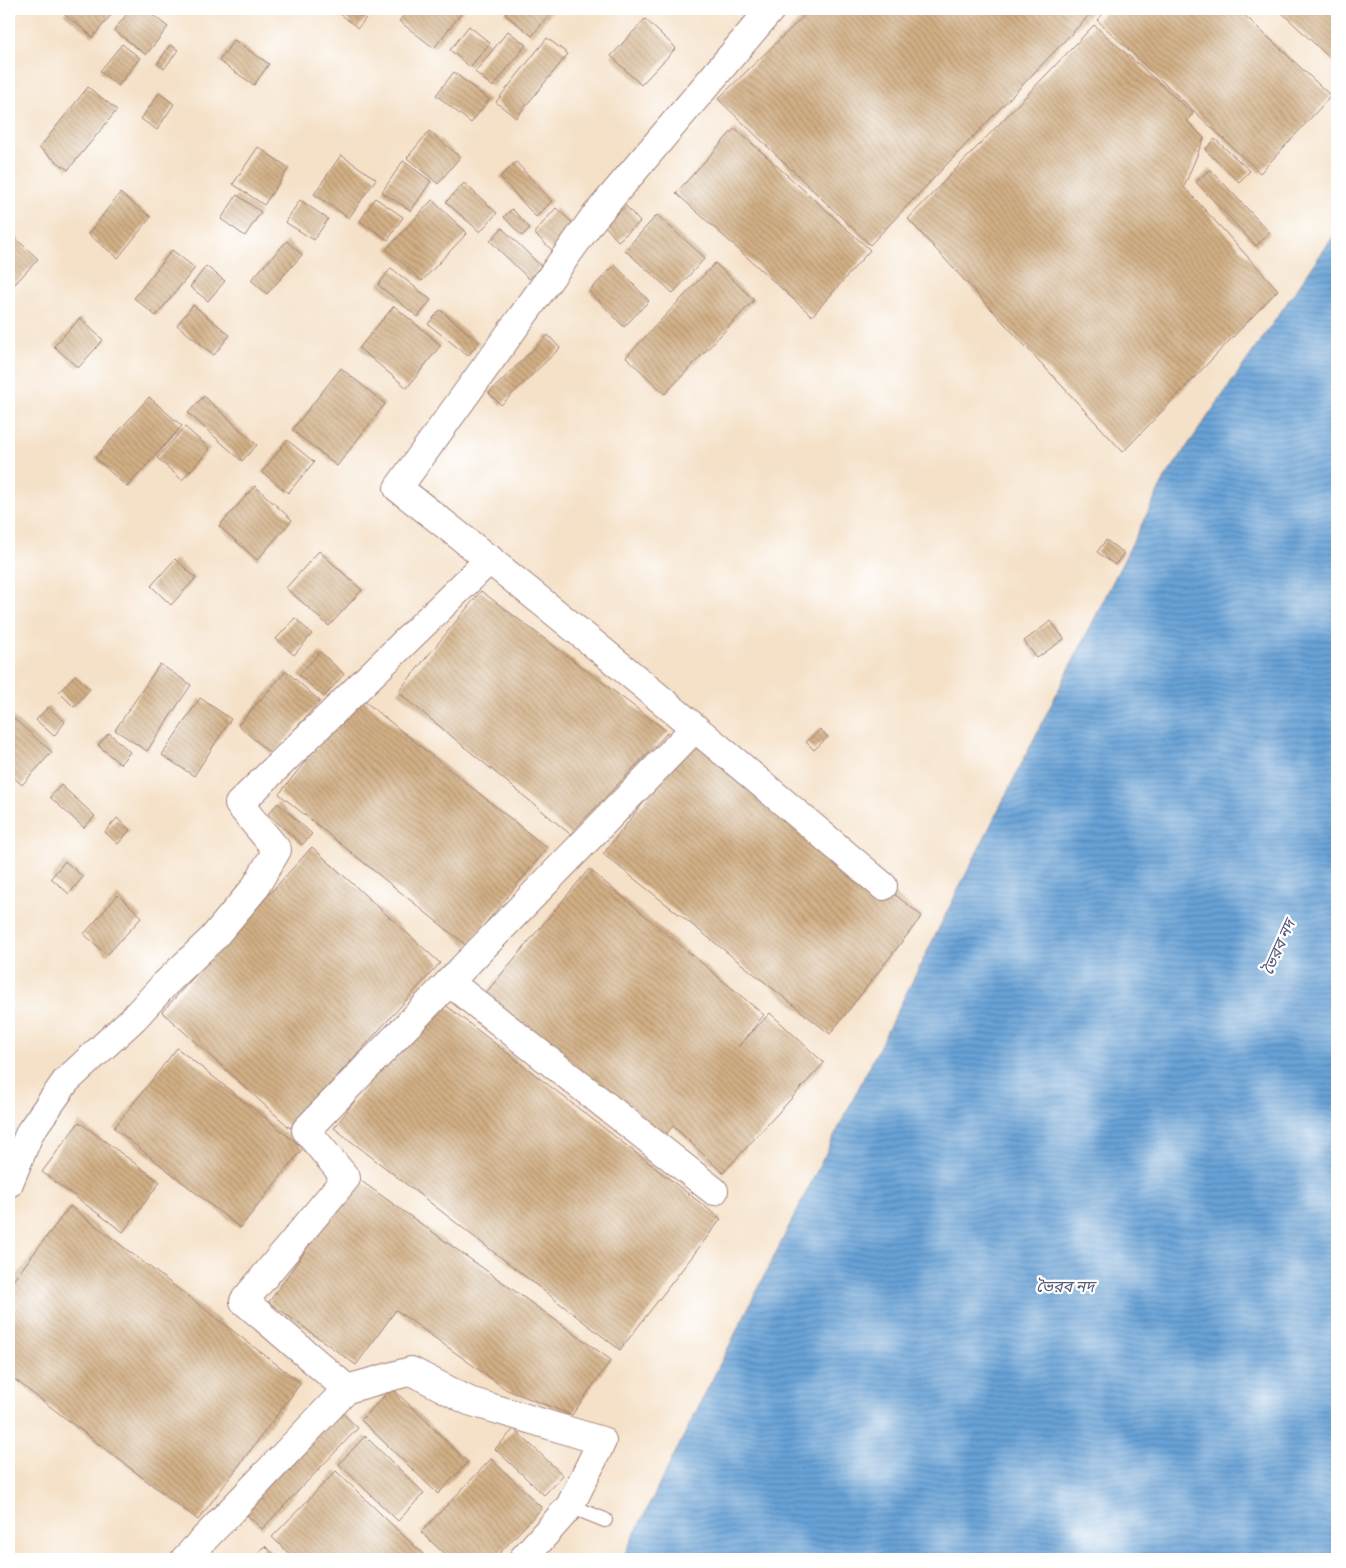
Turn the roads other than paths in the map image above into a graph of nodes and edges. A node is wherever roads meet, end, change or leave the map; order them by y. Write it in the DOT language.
graph roads {
  1 [pos="771,9"];
  2 [pos="490,559"];
  3 [pos="695,728"];
  4 [pos="883,886"];
  5 [pos="449,982"];
  6 [pos="9,1183"];
  7 [pos="714,1191"];
  8 [pos="347,1389"];
  9 [pos="570,1506"];
  10 [pos="605,1520"];
  11 [pos="186,1559"];
  12 [pos="523,1559"];
  1 -- 2 [label="street"];
  2 -- 3 [label="street"];
  2 -- 6 [label="street"];
  3 -- 4 [label="street"];
  3 -- 5 [label="street"];
  5 -- 7 [label="street"];
  5 -- 8 [label="street"];
  8 -- 9 [label="street"];
  8 -- 11 [label="street"];
  9 -- 10 [label="lane"];
  9 -- 12 [label="street"];
}
